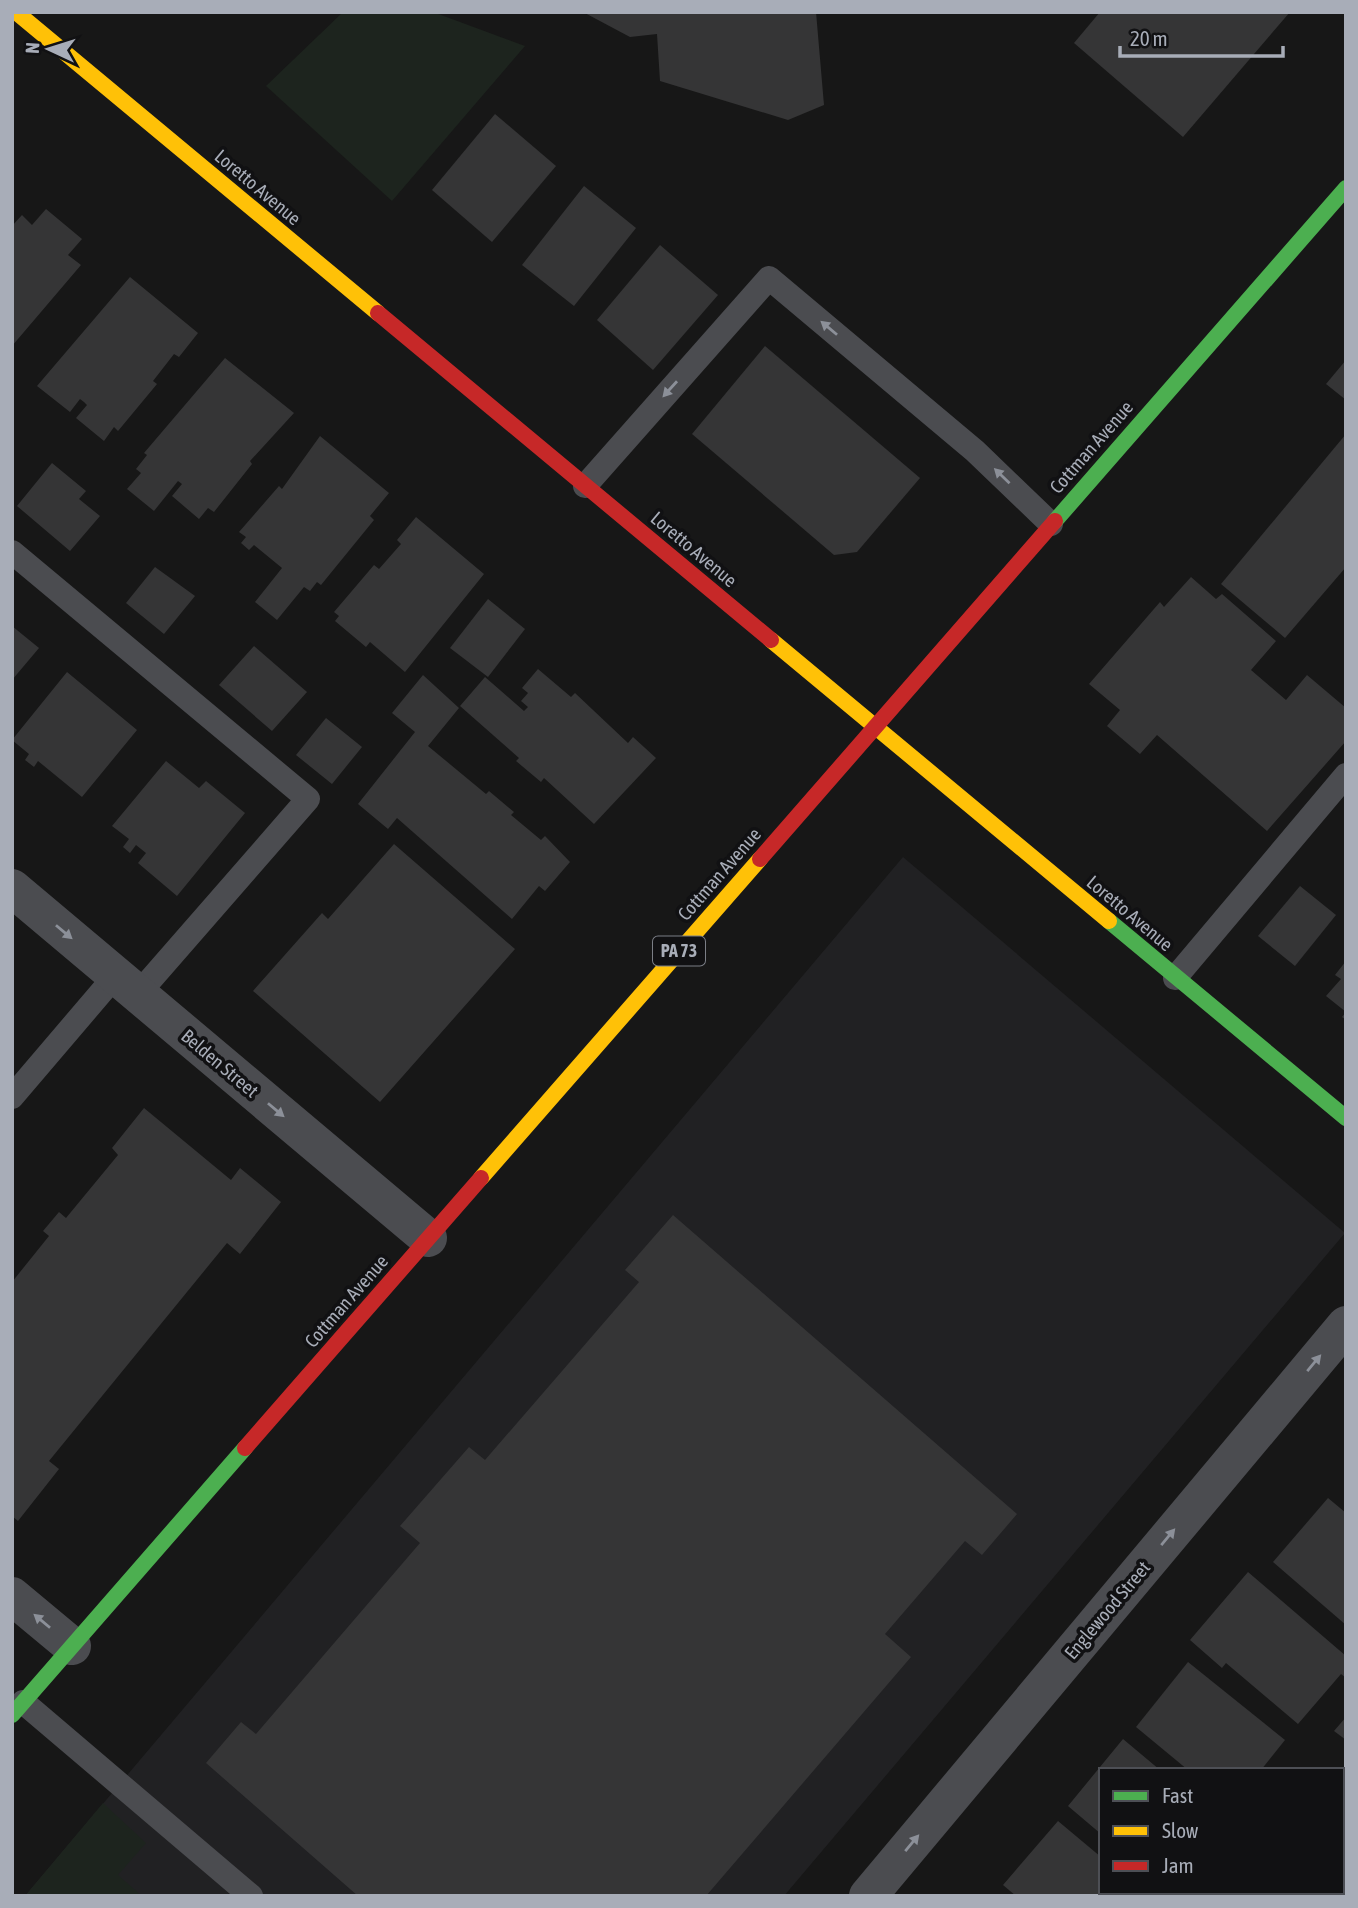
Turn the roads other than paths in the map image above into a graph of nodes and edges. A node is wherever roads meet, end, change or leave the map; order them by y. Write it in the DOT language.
graph roads {
  1 [pos="16,12"];
  2 [pos="1346,188"];
  3 [pos="585,486"];
  4 [pos="1051,524"];
  5 [pos="12,552"];
  6 [pos="874,727"];
  7 [pos="1346,775"];
  8 [pos="12,888"];
  9 [pos="1175,978"];
  10 [pos="127,985"];
  11 [pos="12,1097"];
  12 [pos="1346,1118"];
  13 [pos="428,1238"];
  14 [pos="1346,1325"];
  15 [pos="12,1596"];
  16 [pos="72,1646"];
  17 [pos="18,1709"];
  18 [pos="251,1896"];
  19 [pos="868,1896"];
  1 -- 3 [label="main road, Loretto Avenue"];
  2 -- 4 [label="main road, Cottman Avenue / PA 73"];
  4 -- 3 [label="lane, one-way"];
  3 -- 6 [label="main road, Loretto Avenue"];
  4 -- 6 [label="main road, Cottman Avenue / PA 73"];
  5 -- 10 [label="lane"];
  6 -- 9 [label="main road, Loretto Avenue"];
  6 -- 13 [label="main road, Cottman Avenue / PA 73"];
  7 -- 9 [label="lane"];
  8 -- 10 [label="street, Belden Street, one-way"];
  9 -- 12 [label="main road, Loretto Avenue"];
  10 -- 11 [label="lane"];
  10 -- 13 [label="street, Belden Street, one-way"];
  13 -- 16 [label="main road, Cottman Avenue / PA 73"];
  19 -- 14 [label="street, Englewood Street, one-way"];
  16 -- 15 [label="street, one-way"];
  16 -- 17 [label="main road, Cottman Avenue / PA 73"];
  17 -- 18 [label="lane"];
}
